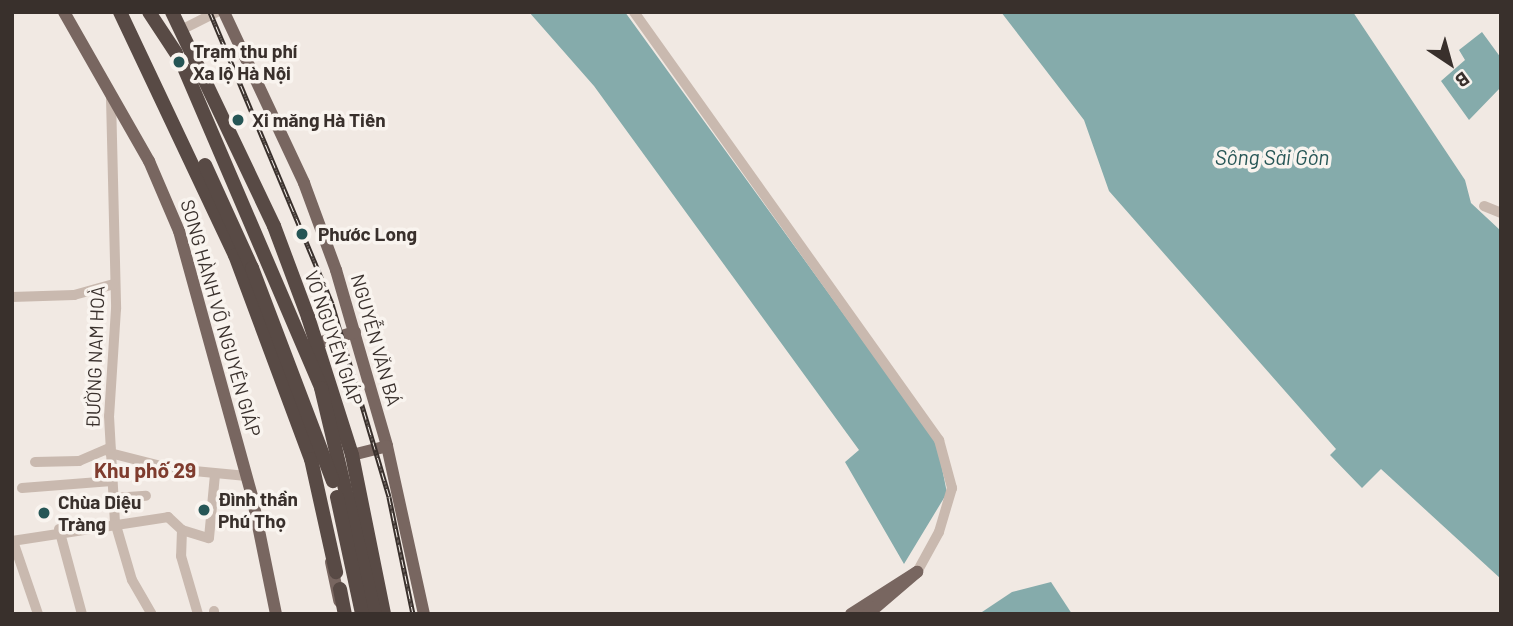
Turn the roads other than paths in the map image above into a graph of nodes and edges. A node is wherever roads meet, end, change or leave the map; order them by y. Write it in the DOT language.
graph roads {
  1 [pos="64,12"];
  2 [pos="120,12"];
  3 [pos="131,12"];
  4 [pos="149,12"];
  5 [pos="172,12"];
  6 [pos="217,12"];
  7 [pos="224,12"];
  8 [pos="634,12"];
  9 [pos="181,30"];
  10 [pos="176,52"];
  11 [pos="185,70"];
  12 [pos="213,90"];
  13 [pos="111,94"];
  14 [pos="216,137"];
  15 [pos="1484,206"];
  16 [pos="1501,213"];
  17 [pos="114,284"];
  18 [pos="12,297"];
  19 [pos="355,332"];
  20 [pos="311,346"];
  21 [pos="321,388"];
  22 [pos="336,401"];
  23 [pos="315,440"];
  24 [pos="387,446"];
  25 [pos="110,451"];
  26 [pos="352,455"];
  27 [pos="311,458"];
  28 [pos="35,462"];
  29 [pos="215,475"];
  30 [pos="247,476"];
  31 [pos="112,481"];
  32 [pos="333,481"];
  33 [pos="22,488"];
  34 [pos="146,496"];
  35 [pos="337,497"];
  36 [pos="114,498"];
  37 [pos="116,523"];
  38 [pos="59,529"];
  39 [pos="182,530"];
  40 [pos="13,541"];
  41 [pos="332,555"];
  42 [pos="336,572"];
  43 [pos="916,572"];
  44 [pos="340,604"];
  45 [pos="38,614"];
  46 [pos="82,614"];
  47 [pos="152,614"];
  48 [pos="198,614"];
  49 [pos="276,614"];
  50 [pos="362,614"];
  51 [pos="375,614"];
  52 [pos="384,614"];
  53 [pos="424,614"];
  54 [pos="851,614"];
  55 [pos="868,614"];
  1 -- 13 [label="main road, SONG HÀNH VÕ NGUYÊN GIÁP"];
  2 -- 27 [label="highway"];
  3 -- 23 [label="highway"];
  4 -- 10 [label="highway"];
  5 -- 9 [label="highway, VÕ NGUYÊN GIÁP"];
  6 -- 9 [label="street"];
  7 -- 19 [label="main road, NGUYỄN VĂN BÁ"];
  8 -- 43 [label="street"];
  9 -- 12 [label="highway, VÕ NGUYÊN GIÁP"];
  11 -- 14 [label="highway, VÕ NGUYÊN GIÁP"];
  12 -- 14 [label="highway"];
  12 -- 20 [label="highway, VÕ NGUYÊN GIÁP"];
  13 -- 17 [label="street, ĐƯỜNG NAM HOÀ"];
  13 -- 30 [label="main road, SONG HÀNH VÕ NGUYÊN GIÁP"];
  14 -- 20 [label="highway, VÕ NGUYÊN GIÁP"];
  15 -- 16 [label="street"];
  17 -- 18 [label="street"];
  17 -- 25 [label="street, ĐƯỜNG NAM HOÀ"];
  19 -- 20 [label="main road"];
  19 -- 24 [label="main road, NGUYỄN VĂN BÁ"];
  20 -- 21 [label="highway, VÕ NGUYÊN GIÁP"];
  20 -- 22 [label="highway, VÕ NGUYÊN GIÁP"];
  21 -- 22 [label="highway"];
  21 -- 51 [label="highway, VÕ NGUYÊN GIÁP"];
  22 -- 26 [label="highway, VÕ NGUYÊN GIÁP"];
  23 -- 27 [label="highway"];
  23 -- 32 [label="highway"];
  24 -- 26 [label="main road"];
  24 -- 53 [label="main road, NGUYỄN VĂN BÁ"];
  25 -- 28 [label="street"];
  25 -- 29 [label="street"];
  25 -- 31 [label="street, ĐƯỜNG NAM HOÀ"];
  26 -- 52 [label="highway, VÕ NGUYÊN GIÁP"];
  27 -- 41 [label="highway"];
  29 -- 30 [label="street"];
  29 -- 39 [label="street"];
  30 -- 49 [label="main road, SONG HÀNH VÕ NGUYÊN GIÁP"];
  31 -- 33 [label="street"];
  31 -- 36 [label="street, ĐƯỜNG NAM HOÀ"];
  34 -- 36 [label="street"];
  35 -- 50 [label="highway"];
  36 -- 37 [label="street, ĐƯỜNG NAM HOÀ"];
  37 -- 38 [label="street"];
  37 -- 39 [label="street"];
  37 -- 47 [label="street, ĐƯỜNG NAM HOÀ"];
  38 -- 40 [label="street"];
  38 -- 46 [label="street"];
  39 -- 48 [label="street"];
  40 -- 45 [label="street"];
  41 -- 42 [label="highway"];
  41 -- 44 [label="main road"];
  43 -- 54 [label="main road"];
  43 -- 55 [label="main road"];
}
